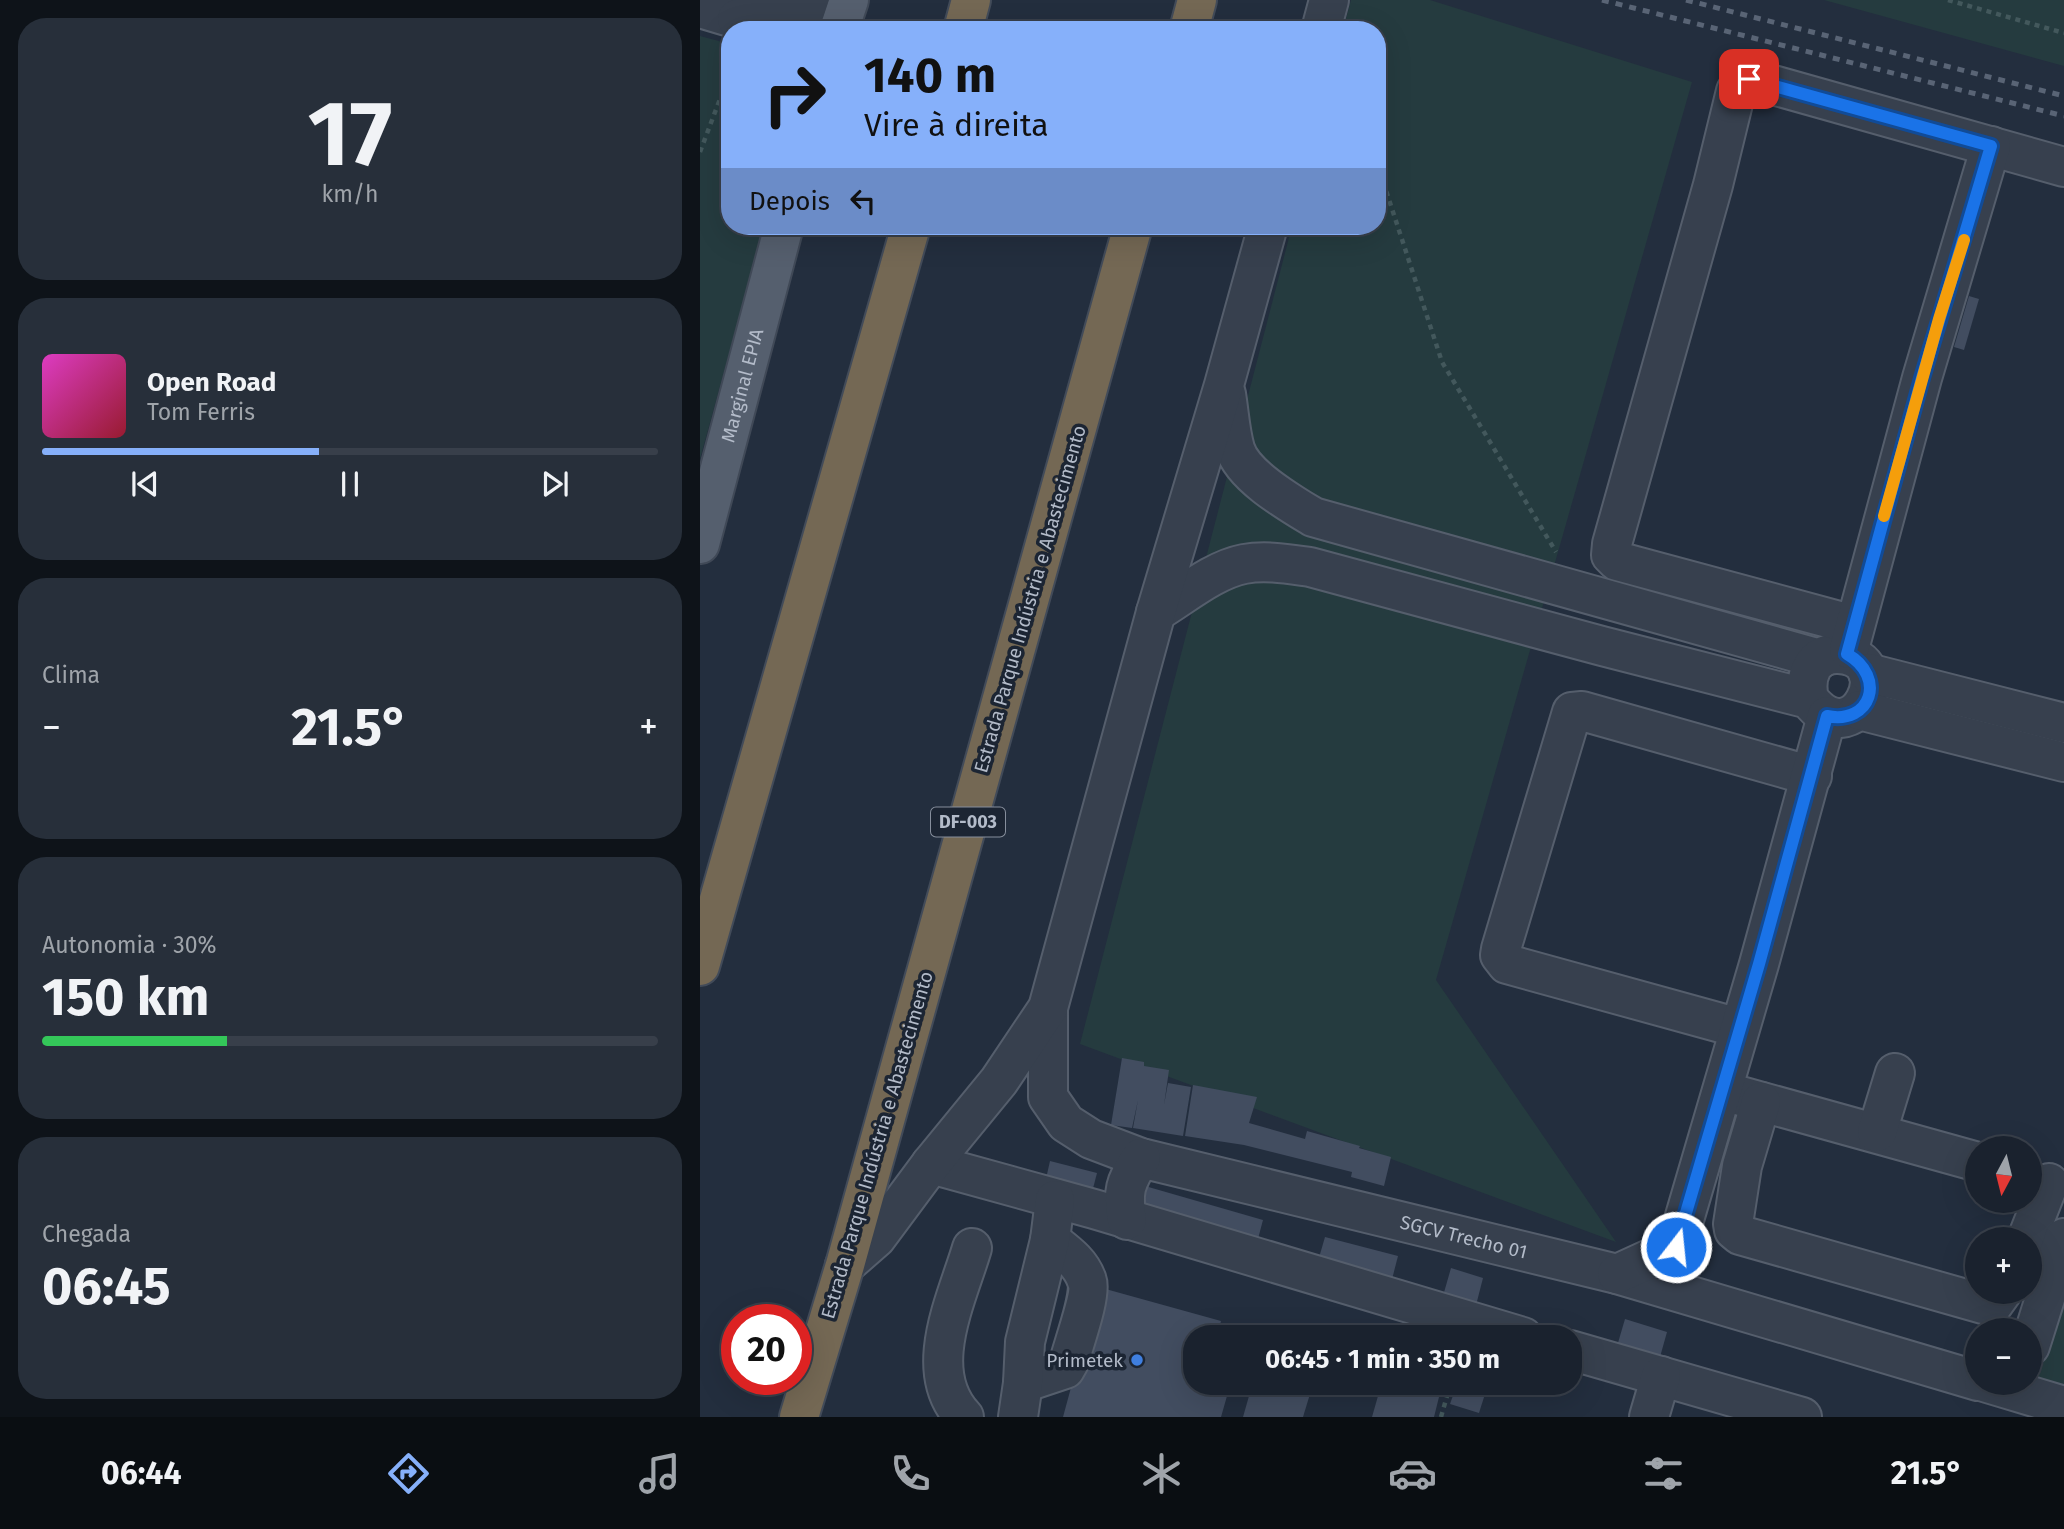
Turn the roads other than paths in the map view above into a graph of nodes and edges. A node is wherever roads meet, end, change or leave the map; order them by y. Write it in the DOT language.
graph roads {
  1 [pos="818,0"];
  2 [pos="849,0"];
  3 [pos="971,0"];
  4 [pos="1197,0"];
  5 [pos="1329,0"];
  6 [pos="700,8"];
  7 [pos="736,21"];
  8 [pos="754,21"];
  9 [pos="842,21"];
  10 [pos="965,21"];
  11 [pos="1191,21"];
  12 [pos="1323,21"];
  13 [pos="1991,146"];
  14 [pos="2064,167"];
  15 [pos="782,235"];
  16 [pos="908,235"];
  17 [pos="1131,235"];
  18 [pos="1266,235"];
  19 [pos="1224,385"];
  20 [pos="700,544"];
  21 [pos="1156,612"];
  22 [pos="1847,653"];
  23 [pos="1831,708"];
  24 [pos="2064,723"];
  25 [pos="2064,762"];
  26 [pos="1812,776"];
  27 [pos="700,966"];
  28 [pos="1048,1008"];
  29 [pos="1739,1028"];
  30 [pos="1895,1073"];
  31 [pos="1721,1090"];
  32 [pos="1761,1102"];
  33 [pos="1877,1132"];
  34 [pos="1141,1158"];
  35 [pos="1965,1158"];
  36 [pos="931,1164"];
  37 [pos="2048,1182"];
  38 [pos="1055,1200"];
  39 [pos="1127,1220"];
  40 [pos="2031,1227"];
  41 [pos="2064,1237"];
  42 [pos="1676,1247"];
  43 [pos="972,1248"];
  44 [pos="845,1265"];
  45 [pos="1617,1274"];
  46 [pos="1965,1299"];
  47 [pos="1720,1304"];
  48 [pos="2039,1318"];
  49 [pos="1482,1325"];
  50 [pos="1582,1353"];
  51 [pos="1661,1376"];
  52 [pos="1965,1377"];
  53 [pos="2033,1395"];
  54 [pos="1021,1400"];
  55 [pos="2064,1406"];
  56 [pos="799,1417"];
  57 [pos="964,1417"];
  58 [pos="1649,1417"];
  59 [pos="1802,1417"];
  1 -- 8 [label="street"];
  2 -- 9 [label="main road"];
  3 -- 10 [label="highway"];
  4 -- 11 [label="highway"];
  5 -- 12 [label="street"];
  6 -- 7 [label="street"];
  13 -- 14 [label="street"];
  13 -- 22 [label="street"];
  13 -- 22 [label="street"];
  15 -- 20 [label="main road, Marginal EPIA"];
  16 -- 27 [label="highway"];
  17 -- 44 [label="highway, Estrada Parque Indústria e Abastecimento / DF-003"];
  18 -- 19 [label="street"];
  19 -- 21 [label="street"];
  19 -- 22 [label="street"];
  21 -- 23 [label="street"];
  21 -- 28 [label="street"];
  22 -- 23 [label="street"];
  22 -- 23 [label="street"];
  22 -- 24 [label="street"];
  23 -- 25 [label="street"];
  23 -- 26 [label="street"];
  26 -- 29 [label="street"];
  26 -- 29 [label="street"];
  28 -- 34 [label="street, SGCV Trecho 01"];
  28 -- 36 [label="street"];
  29 -- 31 [label="street"];
  30 -- 33 [label="street"];
  31 -- 32 [label="street"];
  31 -- 42 [label="street"];
  32 -- 33 [label="street"];
  32 -- 46 [label="street"];
  33 -- 35 [label="street"];
  34 -- 39 [label="street"];
  34 -- 45 [label="street, SGCV Trecho 01"];
  36 -- 38 [label="street"];
  36 -- 44 [label="street"];
  37 -- 40 [label="street"];
  38 -- 39 [label="street"];
  38 -- 54 [label="street"];
  39 -- 49 [label="street"];
  41 -- 48 [label="street"];
  42 -- 45 [label="street"];
  42 -- 47 [label="street"];
  43 -- 57 [label="street"];
  44 -- 56 [label="highway, Estrada Parque Indústria e Abastecimento / DF-003"];
  45 -- 47 [label="street, SGCV Trecho 01"];
  47 -- 52 [label="street, SGCV Trecho 01"];
  50 -- 51 [label="street"];
  51 -- 58 [label="street"];
  51 -- 59 [label="street"];
  53 -- 55 [label="street"];
}
